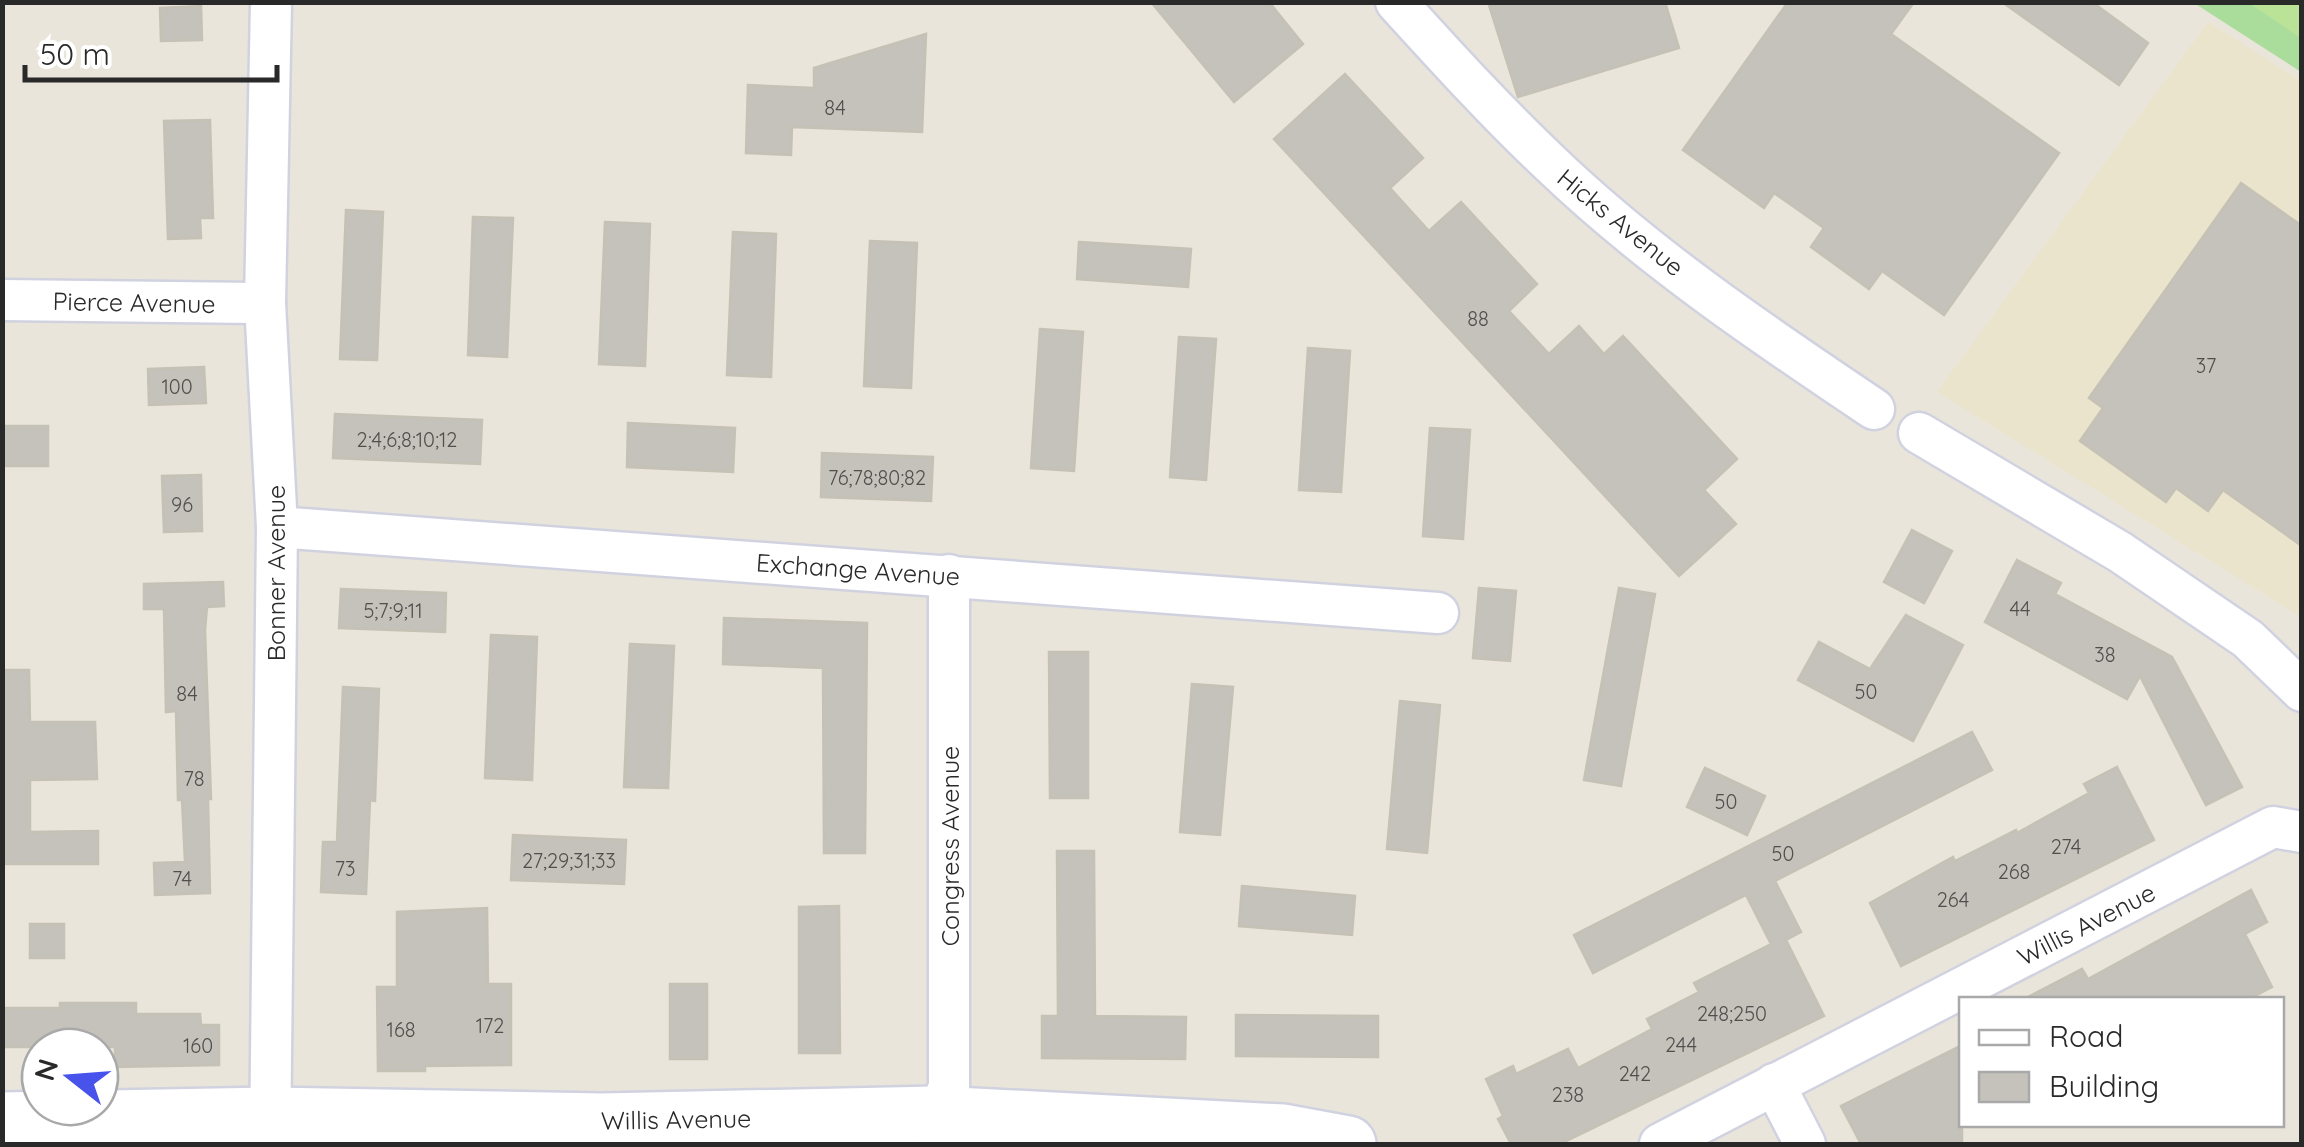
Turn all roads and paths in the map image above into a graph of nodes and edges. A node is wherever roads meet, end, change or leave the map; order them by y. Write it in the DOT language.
graph roads {
  1 [pos="270,2"];
  2 [pos="1396,2"];
  3 [pos="2,300"];
  4 [pos="265,303"];
  5 [pos="1874,409"];
  6 [pos="1919,434"];
  7 [pos="277,526"];
  8 [pos="949,575"];
  9 [pos="1438,613"];
  10 [pos="2302,691"];
  11 [pos="2302,832"];
  12 [pos="1774,1084"];
  13 [pos="2,1120"];
  14 [pos="936,1129"];
  15 [pos="270,1130"];
  16 [pos="602,1133"];
  17 [pos="1283,1138"];
  18 [pos="1348,1144"];
  19 [pos="1660,1144"];
  20 [pos="1805,1144"];
  1 -- 4 [label="street, Bonner Avenue"];
  2 -- 5 [label="street, Hicks Avenue"];
  3 -- 4 [label="street, Pierce Avenue"];
  4 -- 7 [label="street, Bonner Avenue"];
  6 -- 10 [label="street"];
  7 -- 8 [label="street, Exchange Avenue"];
  7 -- 15 [label="street, Bonner Avenue"];
  8 -- 9 [label="street, Exchange Avenue"];
  8 -- 14 [label="street, Congress Avenue"];
  11 -- 12 [label="street, Willis Avenue"];
  12 -- 19 [label="street, Willis Avenue"];
  12 -- 20 [label="street"];
  13 -- 15 [label="street, Willis Avenue"];
  14 -- 16 [label="street, Willis Avenue"];
  14 -- 17 [label="street, Willis Avenue"];
  15 -- 16 [label="street, Willis Avenue"];
  17 -- 18 [label="street, Willis Avenue"];
}
